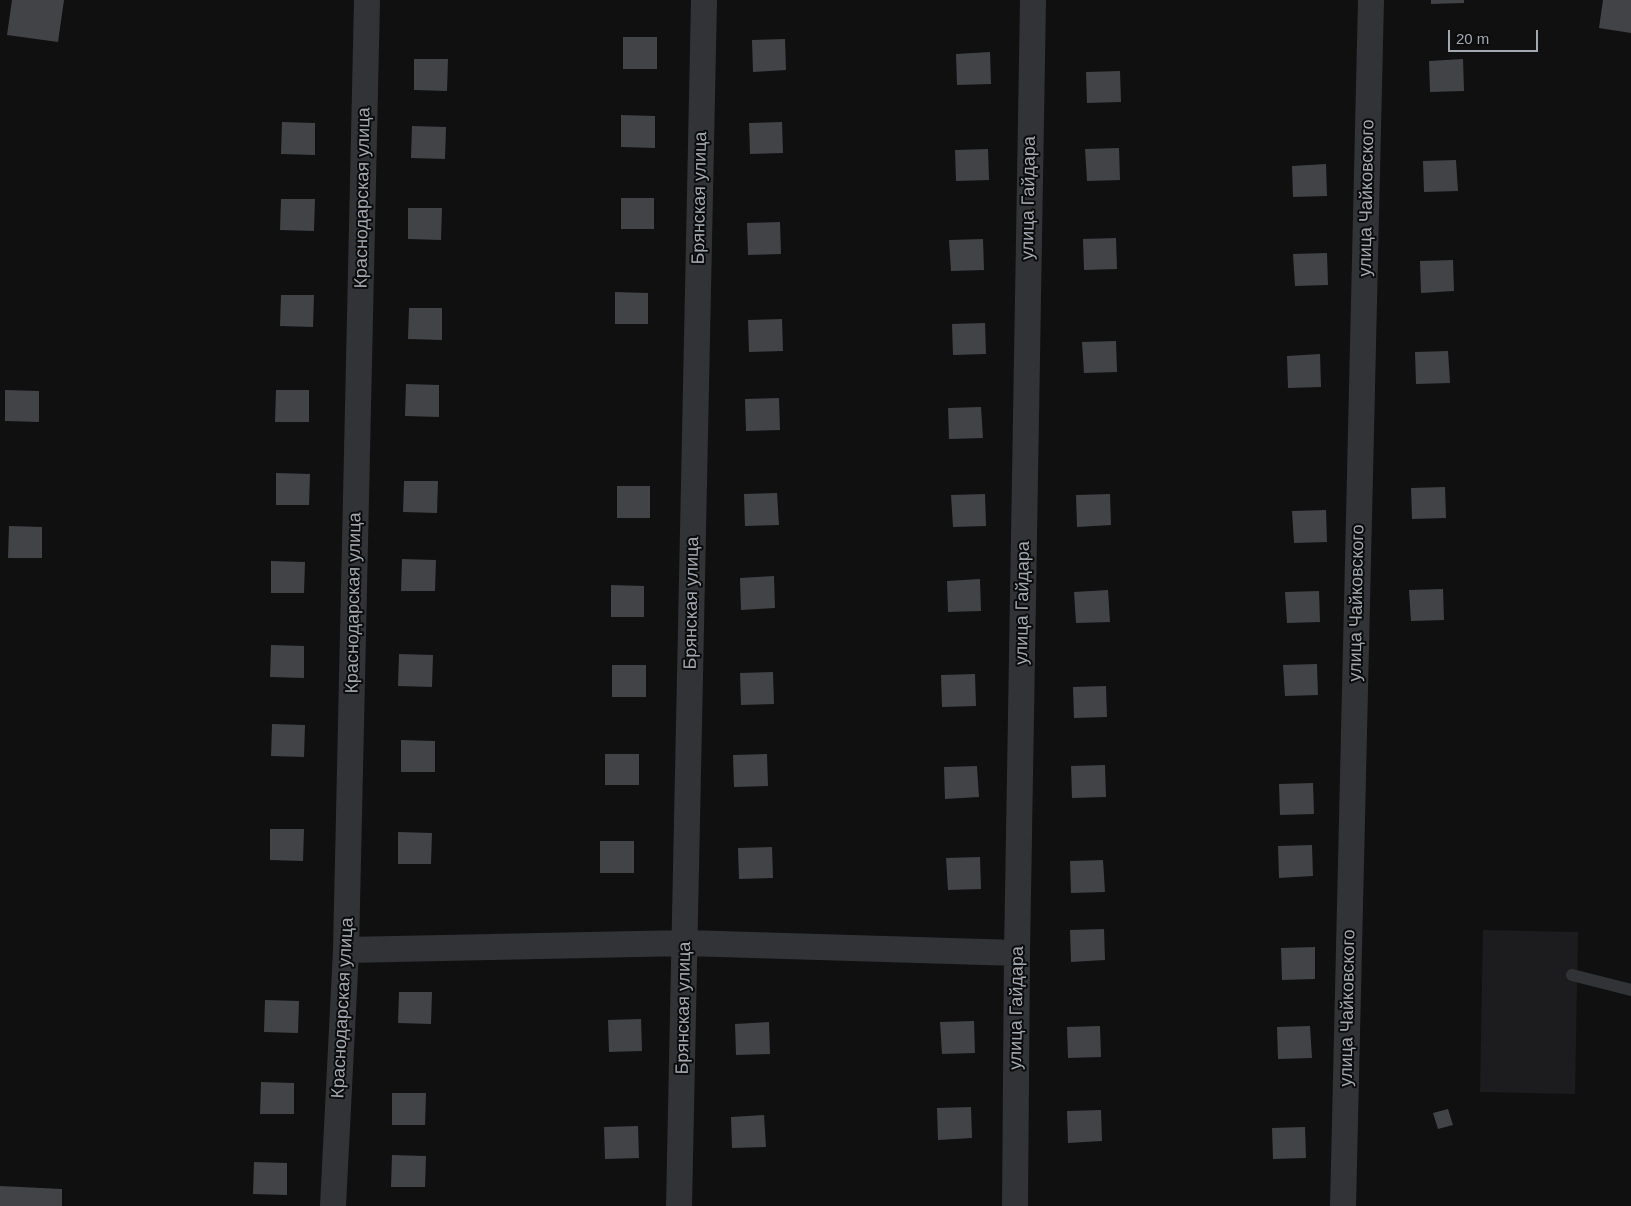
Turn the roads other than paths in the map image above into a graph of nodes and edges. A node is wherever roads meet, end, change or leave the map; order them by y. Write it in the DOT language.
graph roads {
  1 [pos="368,0"];
  2 [pos="704,0"];
  3 [pos="1033,0"];
  4 [pos="1371,0"];
  5 [pos="686,943"];
  6 [pos="346,950"];
  7 [pos="1017,953"];
  8 [pos="1572,975"];
  9 [pos="1631,990"];
  10 [pos="333,1206"];
  11 [pos="679,1206"];
  12 [pos="1015,1206"];
  13 [pos="1343,1206"];
  1 -- 6 [label="street, Краснодарская улица"];
  2 -- 5 [label="street, Брянская улица"];
  3 -- 7 [label="street, улица Гайдара"];
  4 -- 13 [label="street, улица Чайковского"];
  5 -- 6 [label="street"];
  5 -- 7 [label="street"];
  5 -- 11 [label="street, Брянская улица"];
  6 -- 10 [label="street, Краснодарская улица"];
  7 -- 12 [label="street, улица Гайдара"];
  8 -- 9 [label="lane"];
}
